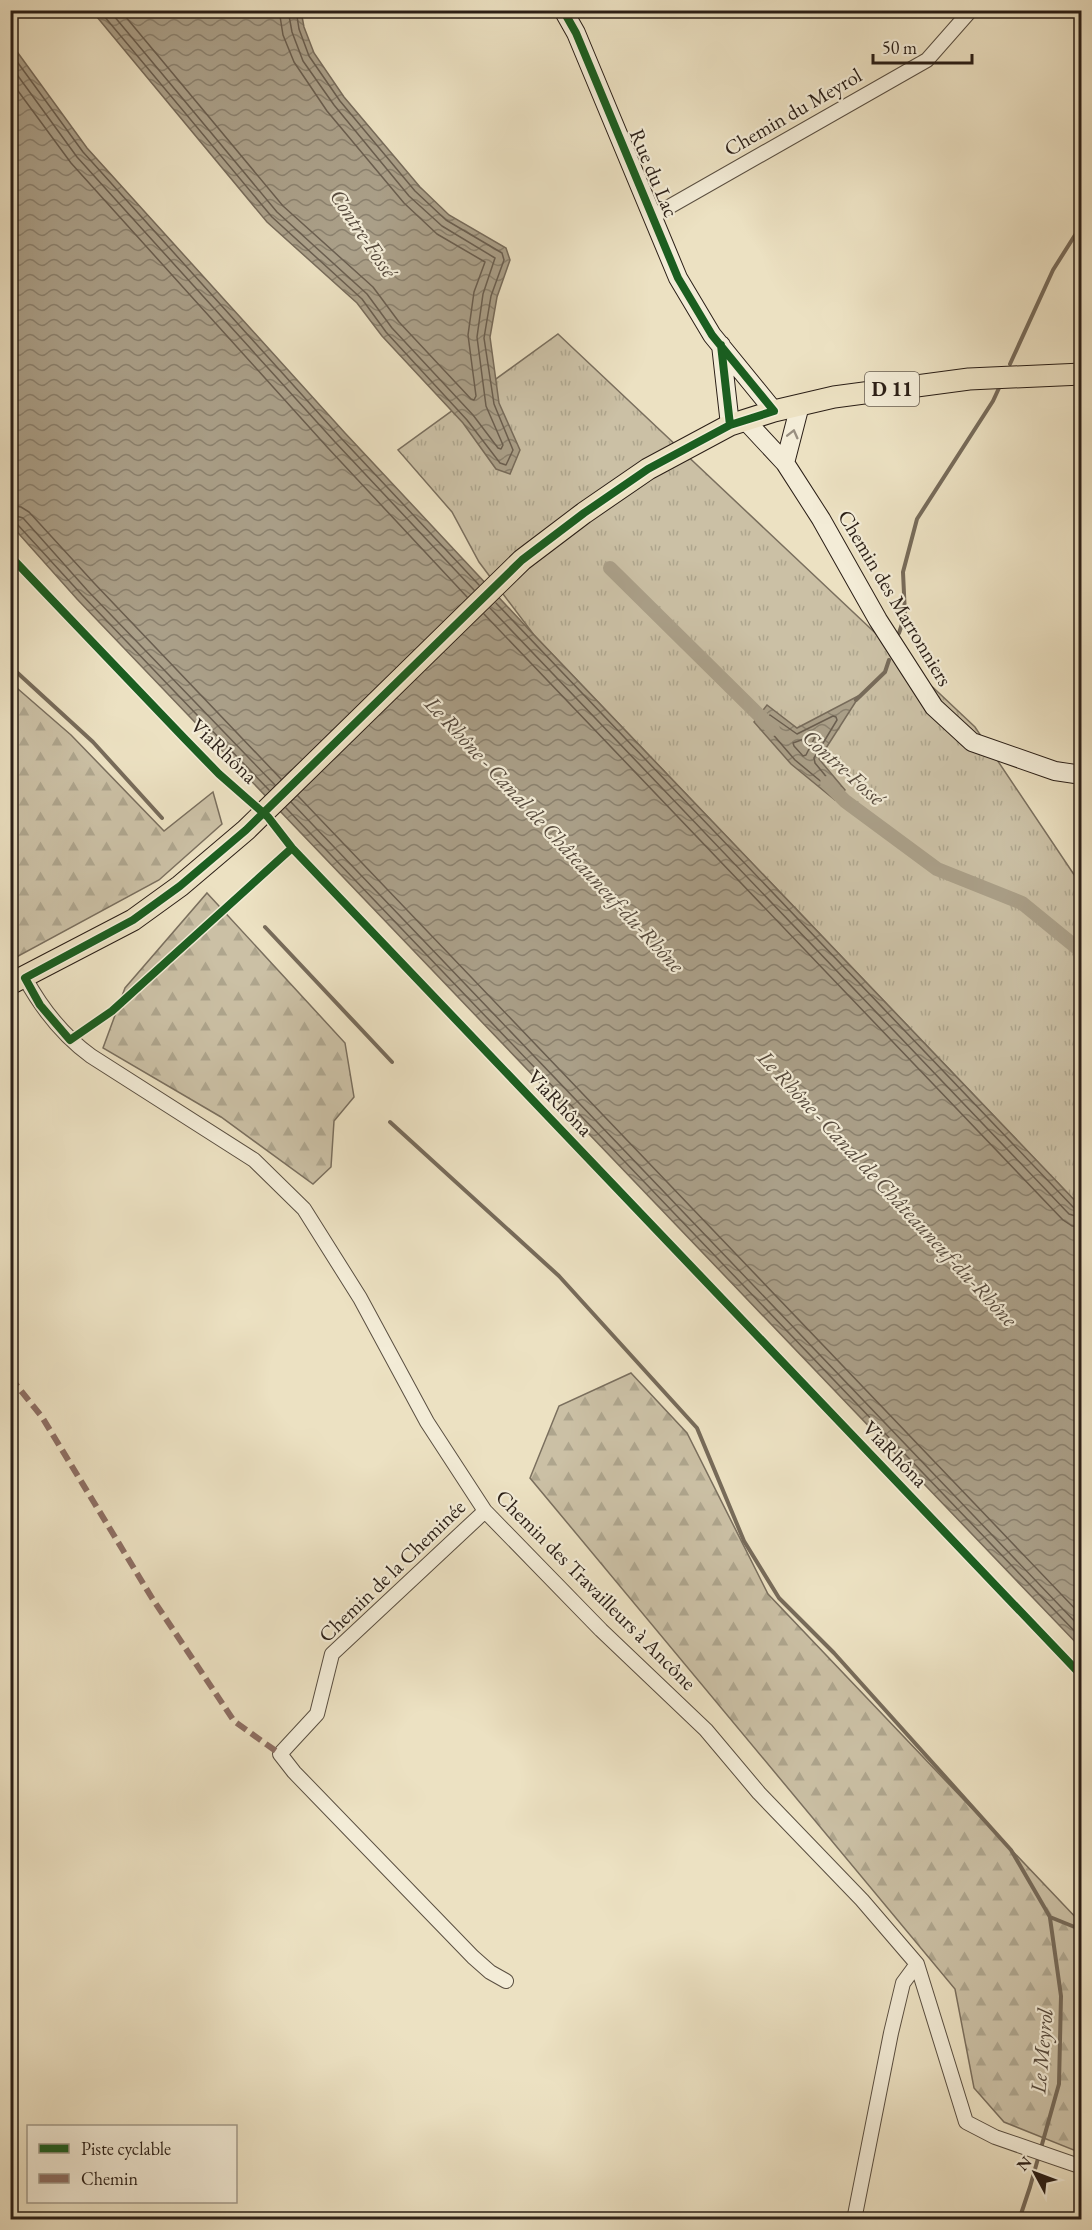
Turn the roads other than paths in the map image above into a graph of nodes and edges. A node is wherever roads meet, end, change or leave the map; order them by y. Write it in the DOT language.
graph roads {
  1 [pos="563,10"];
  2 [pos="971,10"];
  3 [pos="653,216"];
  4 [pos="721,345"];
  5 [pos="1082,374"];
  6 [pos="800,405"];
  7 [pos="774,411"];
  8 [pos="737,422"];
  9 [pos="785,463"];
  10 [pos="1082,775"];
  11 [pos="18,981"];
  12 [pos="485,1511"];
  13 [pos="917,1964"];
  14 [pos="506,1981"];
  15 [pos="1082,2167"];
  16 [pos="854,2220"];
  1 -- 3 [label="street, Rue du Lac"];
  2 -- 3 [label="street, Chemin du Meyrol"];
  3 -- 4 [label="street, Rue du Lac"];
  4 -- 7 [label="street, Rue du Lac"];
  4 -- 8 [label="street"];
  5 -- 6 [label="main road, D 11"];
  6 -- 7 [label="main road, D 11"];
  9 -- 6 [label="street, one-way"];
  7 -- 8 [label="main road, D 11"];
  8 -- 9 [label="street, Chemin des Marronniers"];
  8 -- 11 [label="main road, D 11"];
  9 -- 10 [label="street, Chemin des Marronniers"];
  11 -- 12 [label="street, Chemin des Travailleurs à Ancône"];
  12 -- 13 [label="street, Chemin des Travailleurs à Ancône"];
  12 -- 14 [label="street, Chemin de la Cheminée"];
  13 -- 15 [label="street, Chemin des Travailleurs à Ancône"];
  13 -- 16 [label="street"];
}
